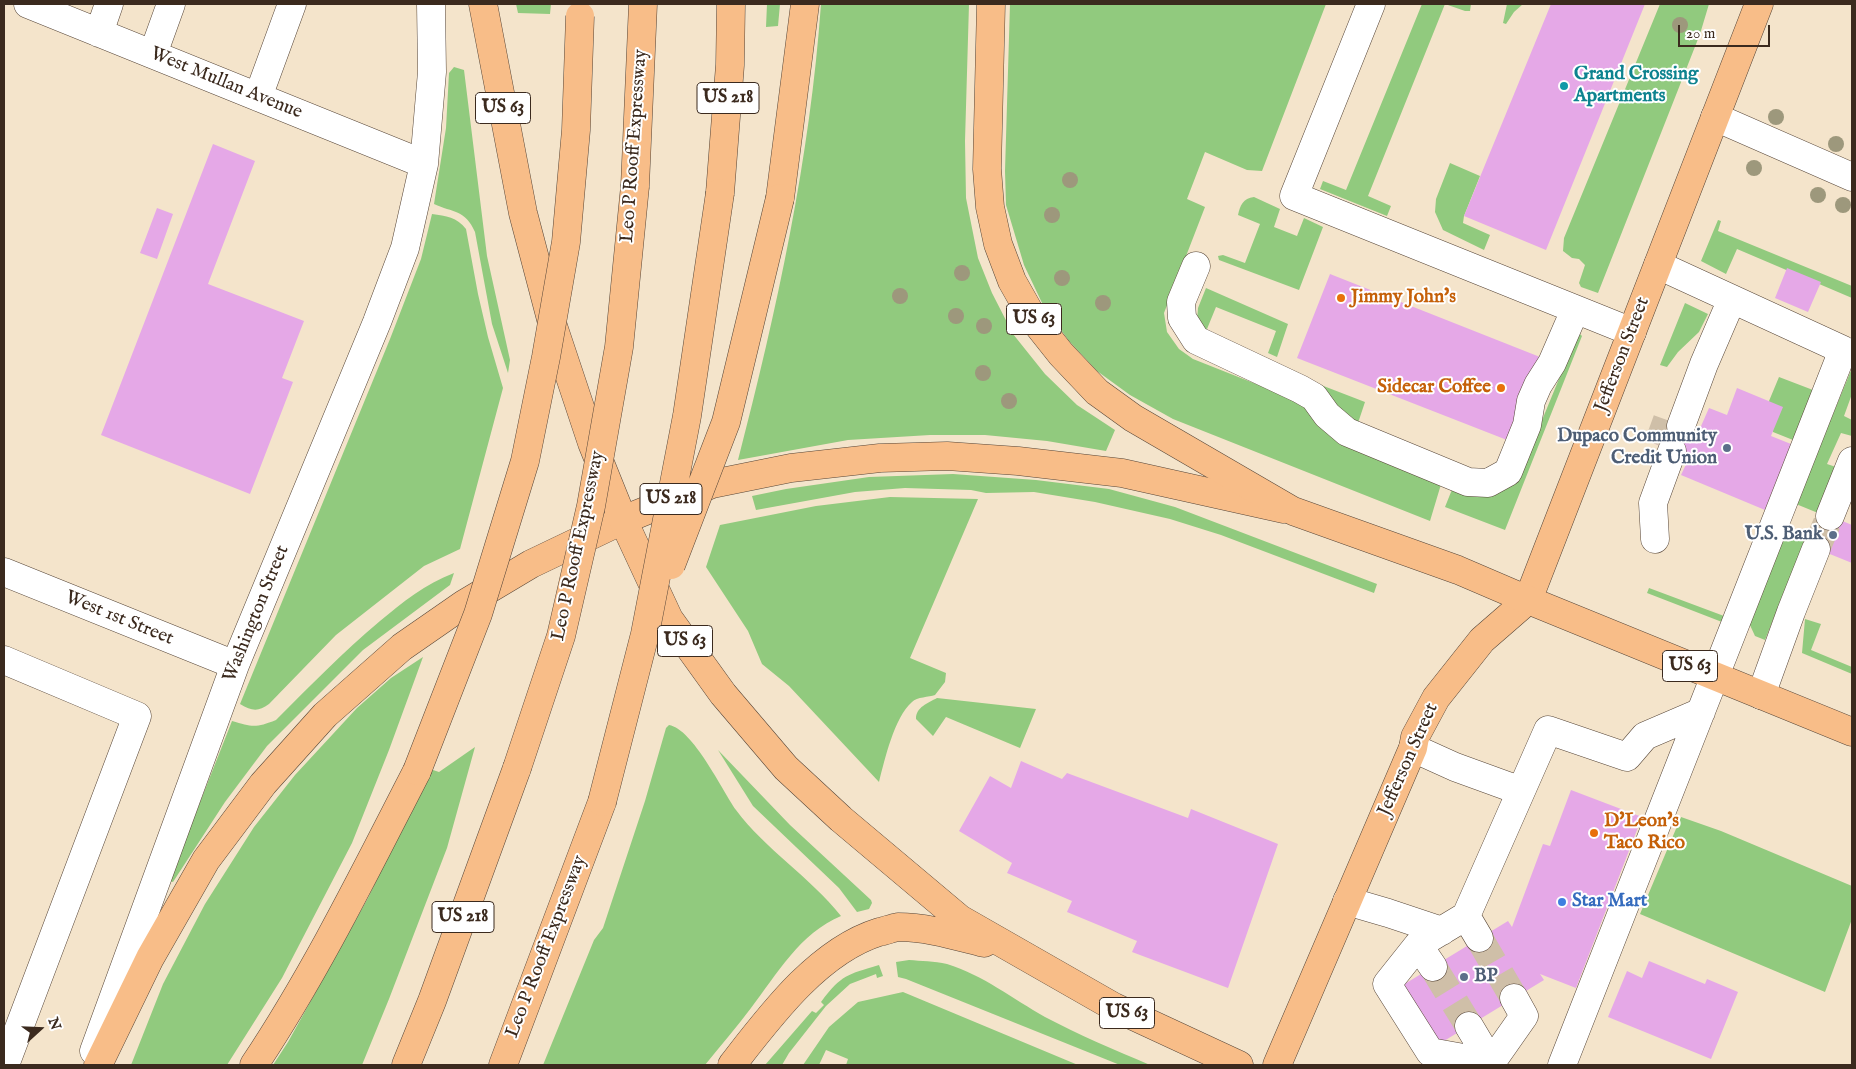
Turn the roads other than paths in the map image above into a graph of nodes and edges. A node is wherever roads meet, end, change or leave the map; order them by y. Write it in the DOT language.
graph roads {
  1 [pos="28,4"];
  2 [pos="109,4"];
  3 [pos="171,4"];
  4 [pos="292,4"];
  5 [pos="431,4"];
  6 [pos="483,4"];
  7 [pos="643,4"];
  8 [pos="731,4"];
  9 [pos="805,4"];
  10 [pos="991,4"];
  11 [pos="1371,4"];
  12 [pos="1759,4"];
  13 [pos="580,10"];
  14 [pos="99,32"];
  15 [pos="153,54"];
  16 [pos="258,97"];
  17 [pos="1715,117"];
  18 [pos="424,164"];
  19 [pos="1852,178"];
  20 [pos="1658,265"];
  21 [pos="1196,266"];
  22 [pos="1732,299"];
  23 [pos="1575,310"];
  24 [pos="1632,332"];
  25 [pos="1852,461"];
  26 [pos="1292,511"];
  27 [pos="1830,516"];
  28 [pos="623,520"];
  29 [pos="1655,539"];
  30 [pos="1816,548"];
  31 [pos="4,573"];
  32 [pos="1528,600"];
  33 [pos="645,634"];
  34 [pos="4,660"];
  35 [pos="235,665"];
  36 [pos="1715,676"];
  37 [pos="1761,695"];
  38 [pos="1701,712"];
  39 [pos="1852,732"];
  40 [pos="1413,748"];
  41 [pos="1521,791"];
  42 [pos="1347,901"];
  43 [pos="1442,931"];
  44 [pos="1418,945"];
  45 [pos="1019,952"];
  46 [pos="1433,967"];
  47 [pos="1514,998"];
  48 [pos="1469,1026"];
  49 [pos="1492,1064"];
  50 [pos="5,1065"];
  51 [pos="88,1065"];
  52 [pos="98,1065"];
  53 [pos="254,1065"];
  54 [pos="406,1065"];
  55 [pos="503,1065"];
  56 [pos="732,1065"];
  57 [pos="1239,1065"];
  58 [pos="1277,1065"];
  59 [pos="1562,1065"];
  1 -- 14 [label="street, West Mullan Avenue"];
  2 -- 14 [label="street"];
  3 -- 15 [label="street"];
  4 -- 16 [label="street"];
  5 -- 18 [label="street, Washington Street"];
  6 -- 28 [label="main road, US 63"];
  7 -- 54 [label="main road, Leo P Rooff Expressway / US 218, bridge"];
  8 -- 33 [label="main road, Leo P Rooff Expressway / US 218, bridge"];
  9 -- 33 [label="main road, bridge"];
  10 -- 26 [label="main road, US 63"];
  11 -- 23 [label="street"];
  12 -- 17 [label="main road, Jefferson Street"];
  13 -- 53 [label="main road, bridge"];
  14 -- 15 [label="street, West Mullan Avenue"];
  15 -- 16 [label="street, West Mullan Avenue"];
  16 -- 18 [label="street, West Mullan Avenue"];
  17 -- 19 [label="street"];
  17 -- 20 [label="main road, Jefferson Street"];
  18 -- 35 [label="street, Washington Street"];
  20 -- 22 [label="street"];
  20 -- 24 [label="main road, Jefferson Street"];
  21 -- 23 [label="street"];
  22 -- 29 [label="street"];
  22 -- 36 [label="street"];
  23 -- 24 [label="street"];
  24 -- 32 [label="main road, Jefferson Street"];
  25 -- 27 [label="street"];
  26 -- 28 [label="main road"];
  26 -- 32 [label="main road, US 63"];
  28 -- 45 [label="main road, US 63"];
  28 -- 52 [label="main road"];
  30 -- 37 [label="street"];
  31 -- 35 [label="street, West 1st Street"];
  32 -- 36 [label="main road, US 63"];
  32 -- 40 [label="main road, Jefferson Street"];
  33 -- 55 [label="main road, Leo P Rooff Expressway / US 218, bridge"];
  34 -- 50 [label="street"];
  35 -- 51 [label="street, Washington Street"];
  36 -- 37 [label="main road, US 63"];
  36 -- 38 [label="street"];
  37 -- 39 [label="main road, US 63"];
  38 -- 41 [label="street"];
  38 -- 59 [label="street"];
  40 -- 41 [label="street"];
  40 -- 42 [label="main road, Jefferson Street"];
  41 -- 43 [label="street"];
  42 -- 43 [label="street"];
  42 -- 58 [label="main road, Jefferson Street"];
  43 -- 44 [label="street"];
  44 -- 46 [label="street"];
  44 -- 49 [label="street"];
  45 -- 56 [label="main road"];
  45 -- 57 [label="main road, US 63"];
  47 -- 49 [label="street"];
  48 -- 49 [label="street"];
}
